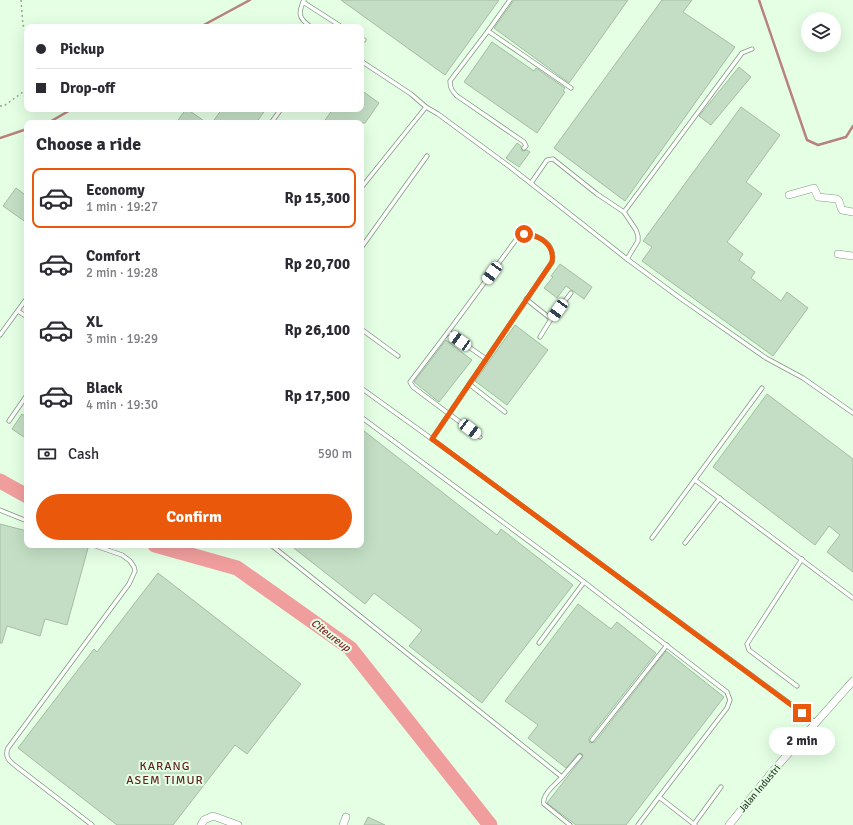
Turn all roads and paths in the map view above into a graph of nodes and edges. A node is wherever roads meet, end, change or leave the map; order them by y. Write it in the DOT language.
graph roads {
  1 [pos="21,0"];
  2 [pos="510,0"];
  3 [pos="304,1"];
  4 [pos="306,24"];
  5 [pos="338,24"];
  6 [pos="24,28"];
  7 [pos="488,32"];
  8 [pos="752,49"];
  9 [pos="364,63"];
  10 [pos="570,88"];
  11 [pos="24,92"];
  12 [pos="0,106"];
  13 [pos="426,107"];
  14 [pos="524,148"];
  15 [pos="427,156"];
  16 [pos="531,183"];
  17 [pos="364,184"];
  18 [pos="789,195"];
  19 [pos="624,212"];
  20 [pos="853,212"];
  21 [pos="364,244"];
  22 [pos="838,254"];
  23 [pos="853,256"];
  24 [pos="627,259"];
  25 [pos="571,293"];
  26 [pos="526,299"];
  27 [pos="24,302"];
  28 [pos="18,311"];
  29 [pos="24,315"];
  30 [pos="551,319"];
  31 [pos="364,331"];
  32 [pos="448,332"];
  33 [pos="0,335"];
  34 [pos="540,337"];
  35 [pos="398,356"];
  36 [pos="486,359"];
  37 [pos="468,384"];
  38 [pos="762,388"];
  39 [pos="364,390"];
  40 [pos="24,399"];
  41 [pos="506,412"];
  42 [pos="853,413"];
  43 [pos="449,414"];
  44 [pos="364,419"];
  45 [pos="9,421"];
  46 [pos="480,437"];
  47 [pos="432,439"];
  48 [pos="695,480"];
  49 [pos="720,498"];
  50 [pos="0,510"];
  51 [pos="24,519"];
  52 [pos="652,538"];
  53 [pos="685,543"];
  54 [pos="101,548"];
  55 [pos="275,548"];
  56 [pos="802,559"];
  57 [pos="584,582"];
  58 [pos="853,598"];
  59 [pos="538,643"];
  60 [pos="666,644"];
  61 [pos="853,680"];
  62 [pos="797,686"];
  63 [pos="815,722"];
  64 [pos="592,740"];
  65 [pos="580,756"];
  66 [pos="562,777"];
  67 [pos="721,787"];
  68 [pos="659,797"];
  69 [pos="346,816"];
  70 [pos="92,825"];
  71 [pos="202,825"];
  72 [pos="238,825"];
  73 [pos="343,825"];
  74 [pos="570,825"];
  75 [pos="638,825"];
  76 [pos="694,825"];
  77 [pos="729,825"];
  1 -- 6 [label="path"];
  2 -- 7 [label="lane"];
  3 -- 4 [label="lane"];
  3 -- 5 [label="lane"];
  7 -- 10 [label="lane"];
  7 -- 14 [label="lane"];
  8 -- 19 [label="lane"];
  9 -- 13 [label="lane"];
  11 -- 12 [label="path"];
  13 -- 16 [label="lane"];
  13 -- 17 [label="lane"];
  15 -- 21 [label="lane"];
  16 -- 19 [label="lane"];
  16 -- 24 [label="lane"];
  18 -- 20 [label="street"];
  19 -- 24 [label="lane"];
  22 -- 23 [label="street"];
  24 -- 42 [label="lane"];
  25 -- 30 [label="lane"];
  26 -- 30 [label="lane"];
  26 -- 32 [label="lane"];
  26 -- 36 [label="lane"];
  27 -- 28 [label="lane"];
  28 -- 29 [label="lane"];
  28 -- 33 [label="lane"];
  30 -- 34 [label="lane"];
  31 -- 35 [label="lane"];
  32 -- 36 [label="lane"];
  32 -- 43 [label="lane"];
  36 -- 37 [label="lane"];
  37 -- 41 [label="lane"];
  37 -- 43 [label="lane"];
  38 -- 48 [label="lane"];
  39 -- 47 [label="lane"];
  40 -- 45 [label="lane"];
  43 -- 46 [label="lane"];
  43 -- 47 [label="lane"];
  44 -- 57 [label="lane"];
  47 -- 63 [label="lane"];
  48 -- 49 [label="lane"];
  48 -- 52 [label="lane"];
  49 -- 53 [label="lane"];
  49 -- 56 [label="lane"];
  50 -- 51 [label="lane"];
  54 -- 70 [label="lane"];
  55 -- 66 [label="lane"];
  56 -- 58 [label="lane"];
  56 -- 62 [label="lane"];
  57 -- 59 [label="lane"];
  57 -- 60 [label="lane"];
  60 -- 64 [label="lane"];
  60 -- 68 [label="lane"];
  61 -- 63 [label="street, Jalan Industri"];
  63 -- 77 [label="street, Jalan Industri"];
  65 -- 66 [label="lane"];
  66 -- 74 [label="lane"];
  67 -- 76 [label="lane"];
  68 -- 75 [label="lane"];
  68 -- 76 [label="lane"];
  69 -- 73 [label="street"];
  71 -- 72 [label="street"];
}
